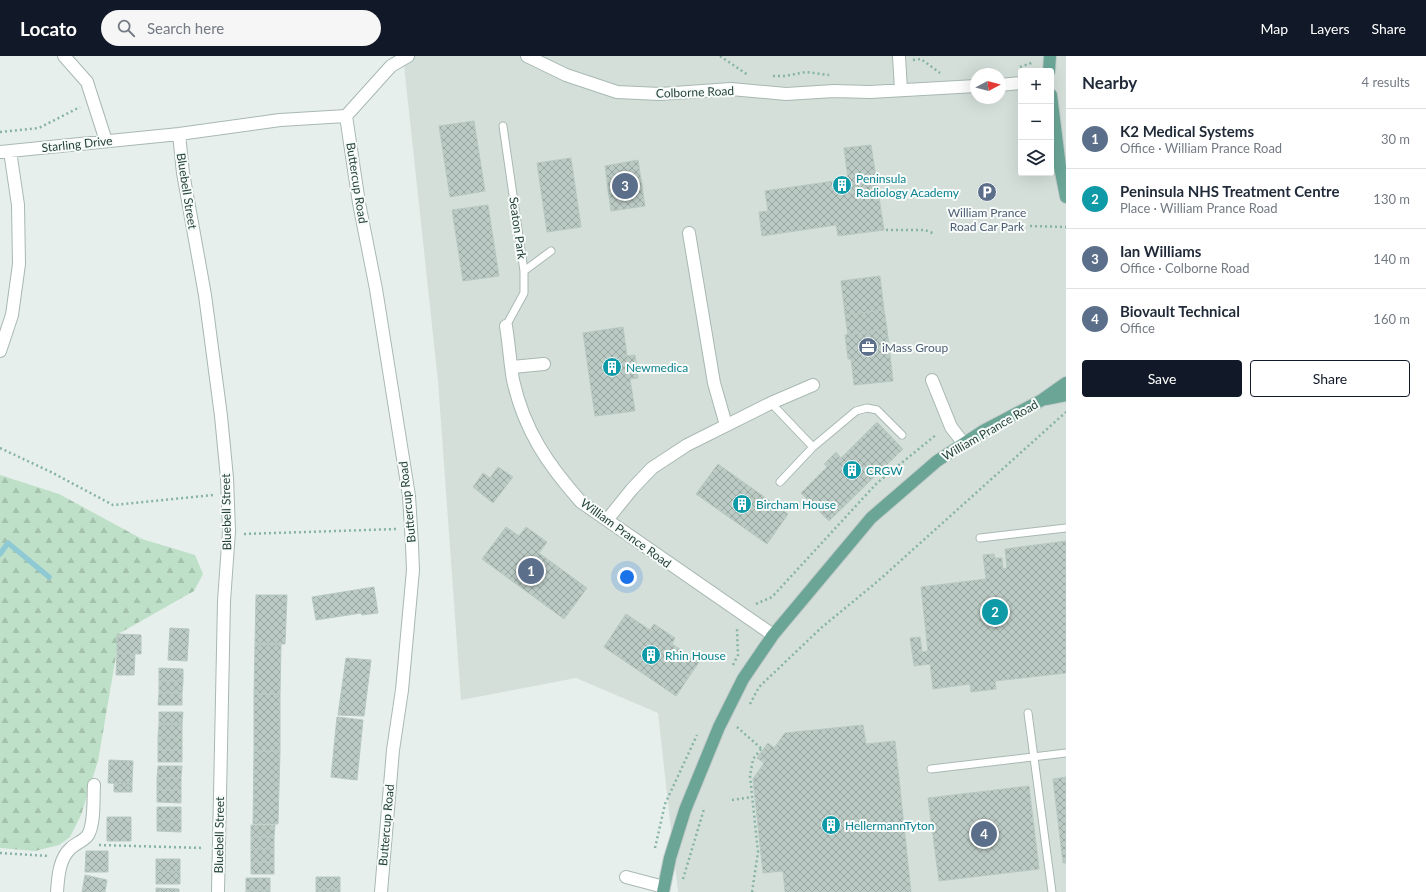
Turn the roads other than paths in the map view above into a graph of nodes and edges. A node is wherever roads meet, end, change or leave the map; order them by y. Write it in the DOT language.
graph roads {
  1 [pos="64,56"];
  2 [pos="408,56"];
  3 [pos="1050,56"];
  4 [pos="531,57"];
  5 [pos="899,59"];
  6 [pos="1050,68"];
  7 [pos="1018,83"];
  8 [pos="1006,84"];
  9 [pos="970,86"];
  10 [pos="901,90"];
  11 [pos="1052,104"];
  12 [pos="346,116"];
  13 [pos="503,126"];
  14 [pos="180,134"];
  15 [pos="106,141"];
  16 [pos="5,151"];
  17 [pos="1066,197"];
  18 [pos="689,233"];
  19 [pos="551,251"];
  20 [pos="524,271"];
  21 [pos="506,326"];
  22 [pos="0,351"];
  23 [pos="544,364"];
  24 [pos="512,367"];
  25 [pos="932,380"];
  26 [pos="1066,383"];
  27 [pos="813,385"];
  28 [pos="1066,395"];
  29 [pos="1042,400"];
  30 [pos="771,403"];
  31 [pos="726,424"];
  32 [pos="902,434"];
  33 [pos="964,444"];
  34 [pos="813,448"];
  35 [pos="780,482"];
  36 [pos="607,520"];
  37 [pos="1066,528"];
  38 [pos="980,538"];
  39 [pos="773,635"];
  40 [pos="1028,713"];
  41 [pos="1066,753"];
  42 [pos="1034,757"];
  43 [pos="931,769"];
  44 [pos="94,785"];
  45 [pos="626,877"];
  46 [pos="663,890"];
  47 [pos="57,892"];
  48 [pos="218,892"];
  49 [pos="381,892"];
  50 [pos="1052,892"];
  1 -- 15 [label="street"];
  2 -- 12 [label="street"];
  3 -- 6 [label="main road"];
  4 -- 10 [label="street, Colborne Road"];
  5 -- 10 [label="street"];
  7 -- 8 [label="street"];
  9 -- 10 [label="street"];
  11 -- 17 [label="main road"];
  12 -- 14 [label="street, Starling Drive"];
  12 -- 49 [label="street, Buttercup Road"];
  13 -- 20 [label="lane, Seaton Park"];
  14 -- 15 [label="street, Starling Drive"];
  14 -- 48 [label="street, Bluebell Street"];
  15 -- 16 [label="street, Starling Drive"];
  16 -- 22 [label="street, Starling Drive"];
  18 -- 31 [label="street"];
  19 -- 20 [label="lane"];
  20 -- 21 [label="lane, Seaton Park"];
  21 -- 24 [label="street, William Prance Road"];
  23 -- 24 [label="street"];
  24 -- 36 [label="street, William Prance Road"];
  25 -- 33 [label="street"];
  26 -- 29 [label="main road, William Prance Road"];
  27 -- 30 [label="street"];
  28 -- 29 [label="main road, William Prance Road"];
  29 -- 33 [label="main road, William Prance Road"];
  30 -- 31 [label="street"];
  30 -- 34 [label="lane"];
  31 -- 36 [label="street"];
  32 -- 34 [label="lane"];
  33 -- 39 [label="main road, William Prance Road"];
  34 -- 35 [label="lane"];
  36 -- 39 [label="street, William Prance Road"];
  37 -- 38 [label="lane"];
  39 -- 46 [label="main road, William Prance Road"];
  40 -- 42 [label="lane"];
  41 -- 42 [label="lane"];
  42 -- 43 [label="lane"];
  42 -- 50 [label="lane"];
  44 -- 47 [label="street"];
  45 -- 46 [label="street"];
}
